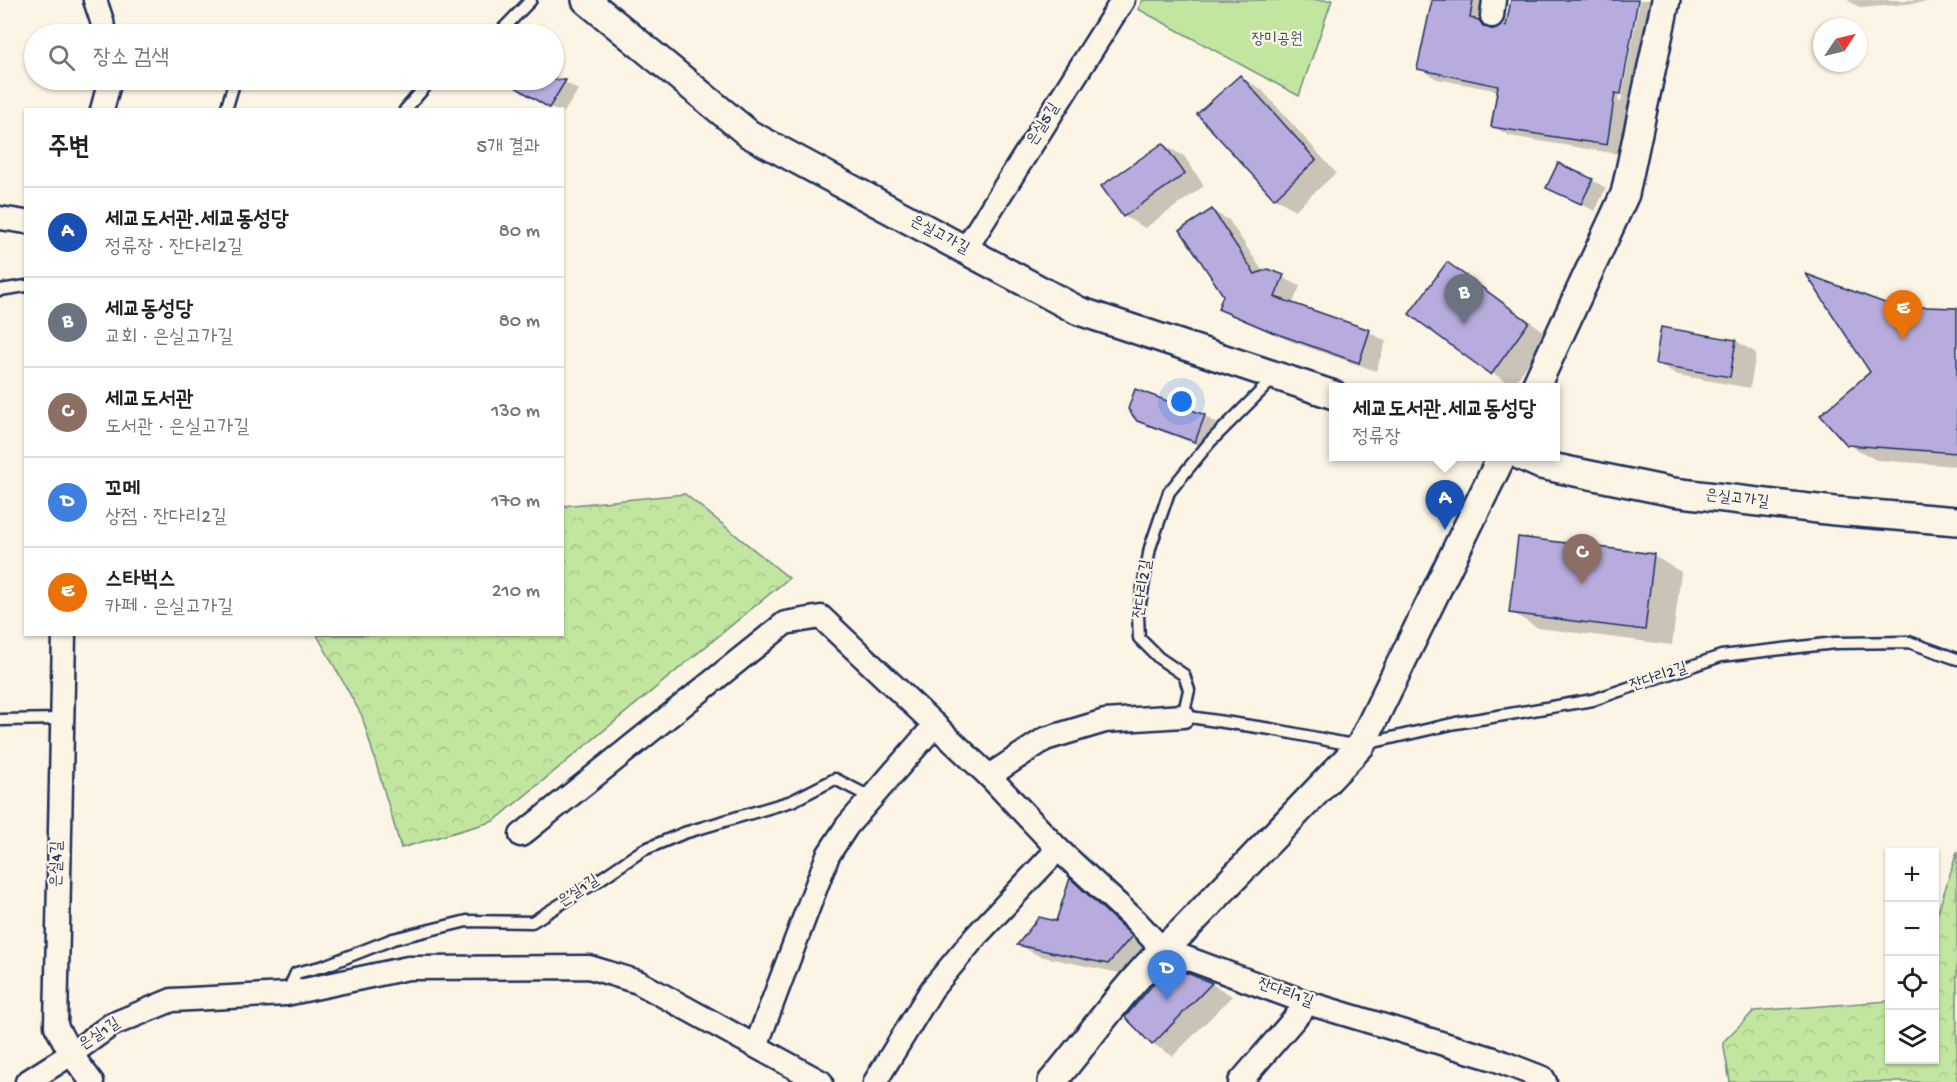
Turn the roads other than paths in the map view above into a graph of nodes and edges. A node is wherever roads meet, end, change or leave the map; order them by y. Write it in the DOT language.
graph roads {
  1 [pos="96,0"];
  2 [pos="531,0"];
  3 [pos="586,0"];
  4 [pos="1123,0"];
  5 [pos="1666,0"];
  6 [pos="102,24"];
  7 [pos="508,24"];
  8 [pos="107,90"];
  9 [pos="232,90"];
  10 [pos="422,90"];
  11 [pos="103,108"];
  12 [pos="227,108"];
  13 [pos="407,108"];
  14 [pos="0,218"];
  15 [pos="24,222"];
  16 [pos="965,250"];
  17 [pos="24,286"];
  18 [pos="0,290"];
  19 [pos="1276,376"];
  20 [pos="1536,383"];
  21 [pos="1329,393"];
  22 [pos="1500,461"];
  23 [pos="1532,461"];
  24 [pos="1957,521"];
  25 [pos="64,636"];
  26 [pos="1957,659"];
  27 [pos="1183,716"];
  28 [pos="61,719"];
  29 [pos="0,720"];
  30 [pos="935,724"];
  31 [pos="1361,745"];
  32 [pos="989,776"];
  33 [pos="872,798"];
  34 [pos="521,835"];
  35 [pos="1058,849"];
  36 [pos="1162,949"];
  37 [pos="286,994"];
  38 [pos="1308,1003"];
  39 [pos="750,1043"];
  40 [pos="71,1054"];
  41 [pos="27,1082"];
  42 [pos="92,1082"];
  43 [pos="821,1082"];
  44 [pos="875,1082"];
  45 [pos="1052,1082"];
  46 [pos="1240,1082"];
  47 [pos="1545,1082"];
  1 -- 6 [label="street"];
  2 -- 7 [label="lane"];
  3 -- 16 [label="street, 은실고가길"];
  4 -- 16 [label="street, 은실5길"];
  5 -- 20 [label="street"];
  8 -- 11 [label="street"];
  9 -- 12 [label="lane"];
  10 -- 13 [label="lane"];
  14 -- 15 [label="street"];
  16 -- 19 [label="street, 은실고가길"];
  17 -- 18 [label="lane"];
  19 -- 21 [label="street, 은실고가길"];
  19 -- 27 [label="lane, 잔다리2길"];
  22 -- 31 [label="street"];
  23 -- 24 [label="street, 은실고가길"];
  25 -- 28 [label="street, 은실4길"];
  26 -- 31 [label="lane, 잔다리2길"];
  27 -- 31 [label="lane, 잔다리2길"];
  27 -- 32 [label="street"];
  28 -- 29 [label="lane"];
  28 -- 40 [label="street, 은실4길"];
  30 -- 32 [label="street"];
  30 -- 33 [label="street"];
  30 -- 34 [label="street"];
  31 -- 36 [label="street"];
  32 -- 35 [label="street, 잔다리1길"];
  33 -- 37 [label="lane, 은실1길"];
  33 -- 39 [label="street"];
  35 -- 36 [label="street, 잔다리1길"];
  35 -- 44 [label="street"];
  36 -- 38 [label="street, 잔다리1길"];
  36 -- 45 [label="street"];
  37 -- 39 [label="street, 은실1길"];
  37 -- 40 [label="street, 은실1길"];
  38 -- 46 [label="street"];
  38 -- 47 [label="street, 잔다리1길"];
  39 -- 43 [label="street"];
  40 -- 41 [label="street, 은실1길"];
  40 -- 42 [label="street, 은실4길"];
}
